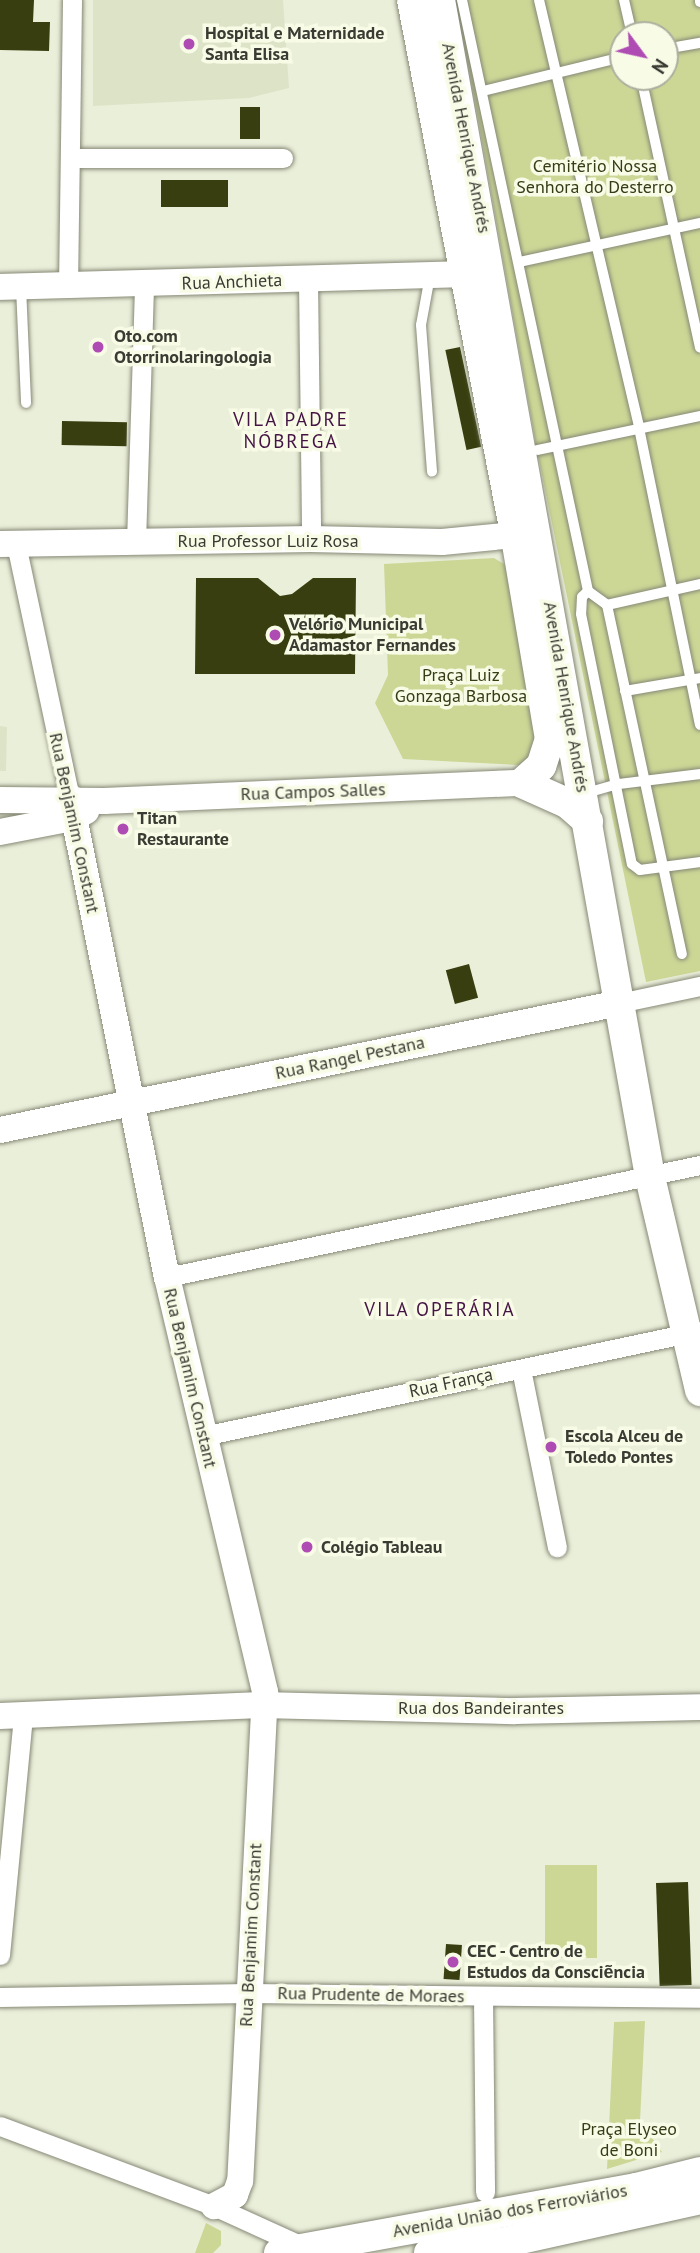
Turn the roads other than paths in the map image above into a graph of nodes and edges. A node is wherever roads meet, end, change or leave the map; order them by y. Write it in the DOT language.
graph roads {
  1 [pos="72,0"];
  2 [pos="463,0"];
  3 [pos="539,0"];
  4 [pos="624,0"];
  5 [pos="420,1"];
  6 [pos="629,21"];
  7 [pos="700,43"];
  8 [pos="679,46"];
  9 [pos="609,61"];
  10 [pos="560,73"];
  11 [pos="483,91"];
  12 [pos="644,91"];
  13 [pos="70,158"];
  14 [pos="283,158"];
  15 [pos="700,223"];
  16 [pos="676,229"];
  17 [pos="598,244"];
  18 [pos="519,262"];
  19 [pos="464,274"];
  20 [pos="430,275"];
  21 [pos="309,281"];
  22 [pos="144,285"];
  23 [pos="10,287"];
  24 [pos="68,287"];
  25 [pos="505,344"];
  26 [pos="700,348"];
  27 [pos="26,403"];
  28 [pos="700,416"];
  29 [pos="639,428"];
  30 [pos="555,445"];
  31 [pos="537,450"];
  32 [pos="432,472"];
  33 [pos="526,536"];
  34 [pos="311,539"];
  35 [pos="136,542"];
  36 [pos="8,544"];
  37 [pos="700,584"];
  38 [pos="673,590"];
  39 [pos="588,591"];
  40 [pos="607,606"];
  41 [pos="695,679"];
  42 [pos="625,691"];
  43 [pos="700,725"];
  44 [pos="700,774"];
  45 [pos="645,781"];
  46 [pos="522,783"];
  47 [pos="619,785"];
  48 [pos="0,800"];
  49 [pos="71,808"];
  50 [pos="585,808"];
  51 [pos="0,832"];
  52 [pos="700,862"];
  53 [pos="663,868"];
  54 [pos="682,954"];
  55 [pos="700,986"];
  56 [pos="620,1003"];
  57 [pos="134,1103"];
  58 [pos="0,1130"];
  59 [pos="700,1165"];
  60 [pos="650,1177"];
  61 [pos="167,1277"];
  62 [pos="694,1332"];
  63 [pos="521,1368"];
  64 [pos="700,1391"];
  65 [pos="203,1436"];
  66 [pos="557,1547"];
  67 [pos="261,1705"];
  68 [pos="700,1707"];
  69 [pos="12,1716"];
  70 [pos="0,1955"];
  71 [pos="248,1993"];
  72 [pos="483,1996"];
  73 [pos="0,1997"];
  74 [pos="700,1998"];
  75 [pos="0,2126"];
  76 [pos="700,2172"];
  77 [pos="485,2192"];
  78 [pos="700,2199"];
  79 [pos="214,2206"];
  80 [pos="299,2251"];
  81 [pos="429,2253"];
  1 -- 13 [label="street"];
  2 -- 11 [label="lane"];
  3 -- 10 [label="lane"];
  4 -- 6 [label="lane"];
  5 -- 19 [label="main road, Avenida Henrique Andrés"];
  5 -- 25 [label="main road, Avenida Henrique Andrés"];
  7 -- 8 [label="lane"];
  9 -- 10 [label="lane"];
  10 -- 11 [label="lane"];
  10 -- 17 [label="lane"];
  11 -- 18 [label="lane"];
  12 -- 16 [label="lane"];
  13 -- 14 [label="street"];
  13 -- 24 [label="street"];
  15 -- 16 [label="lane"];
  16 -- 17 [label="lane"];
  16 -- 26 [label="lane"];
  17 -- 18 [label="lane"];
  17 -- 29 [label="lane"];
  18 -- 30 [label="lane"];
  19 -- 20 [label="main road, Rua Anchieta"];
  19 -- 25 [label="main road"];
  19 -- 33 [label="main road, Avenida Henrique Andrés"];
  20 -- 21 [label="main road, Rua Anchieta"];
  20 -- 32 [label="lane"];
  21 -- 22 [label="main road, Rua Anchieta"];
  21 -- 34 [label="street"];
  22 -- 24 [label="main road, Rua Anchieta"];
  22 -- 35 [label="street"];
  23 -- 24 [label="main road, Rua Anchieta"];
  23 -- 27 [label="lane"];
  25 -- 33 [label="main road, Avenida Henrique Andrés"];
  28 -- 29 [label="lane"];
  29 -- 30 [label="lane"];
  29 -- 38 [label="lane"];
  30 -- 31 [label="lane"];
  30 -- 39 [label="lane"];
  33 -- 34 [label="main road, Rua Professor Luiz Rosa"];
  33 -- 46 [label="main road, Avenida Henrique Andrés"];
  33 -- 50 [label="main road, Avenida Henrique Andrés"];
  34 -- 35 [label="main road, Rua Professor Luiz Rosa"];
  35 -- 36 [label="main road, Rua Professor Luiz Rosa"];
  36 -- 49 [label="street, Rua Benjamim Constant"];
  37 -- 38 [label="lane"];
  38 -- 40 [label="lane"];
  38 -- 41 [label="lane"];
  39 -- 40 [label="lane"];
  39 -- 47 [label="lane"];
  40 -- 42 [label="lane"];
  41 -- 42 [label="lane"];
  41 -- 43 [label="lane"];
  42 -- 45 [label="lane"];
  44 -- 45 [label="lane"];
  45 -- 47 [label="lane"];
  45 -- 53 [label="lane"];
  46 -- 49 [label="main road, Rua Campos Salles"];
  46 -- 50 [label="main road"];
  47 -- 50 [label="lane"];
  47 -- 53 [label="lane"];
  48 -- 49 [label="main road, Rua Campos Salles"];
  49 -- 51 [label="main road"];
  49 -- 57 [label="main road, Rua Benjamim Constant"];
  50 -- 56 [label="main road, Avenida Henrique Andrés"];
  52 -- 53 [label="lane"];
  53 -- 54 [label="lane"];
  55 -- 56 [label="street, Rua Rangel Pestana"];
  56 -- 57 [label="main road, Rua Rangel Pestana"];
  56 -- 60 [label="main road, Avenida Henrique Andrés"];
  57 -- 58 [label="main road, Rua Rangel Pestana"];
  57 -- 61 [label="main road, Rua Benjamim Constant"];
  59 -- 60 [label="street"];
  60 -- 61 [label="street"];
  60 -- 62 [label="main road, Avenida Henrique Andrés"];
  61 -- 65 [label="main road, Rua Benjamim Constant"];
  62 -- 63 [label="street, Rua França"];
  62 -- 64 [label="main road, Avenida Henrique Andrés"];
  63 -- 65 [label="street, Rua França"];
  63 -- 66 [label="street"];
  65 -- 67 [label="main road, Rua Benjamim Constant"];
  67 -- 68 [label="main road, Rua dos Bandeirantes"];
  67 -- 69 [label="main road, Rua dos Bandeirantes"];
  67 -- 71 [label="main road, Rua Benjamim Constant"];
  69 -- 70 [label="street"];
  71 -- 72 [label="street, Rua Prudente de Moraes"];
  71 -- 73 [label="street, Rua Prudente de Moraes"];
  71 -- 79 [label="main road, Rua Benjamim Constant"];
  72 -- 74 [label="street, Rua Prudente de Moraes"];
  72 -- 77 [label="street"];
  75 -- 79 [label="street"];
  76 -- 80 [label="main road, Avenida União dos Ferroviários"];
  78 -- 81 [label="main road, Avenida União dos Ferroviários"];
  79 -- 80 [label="street"];
}
